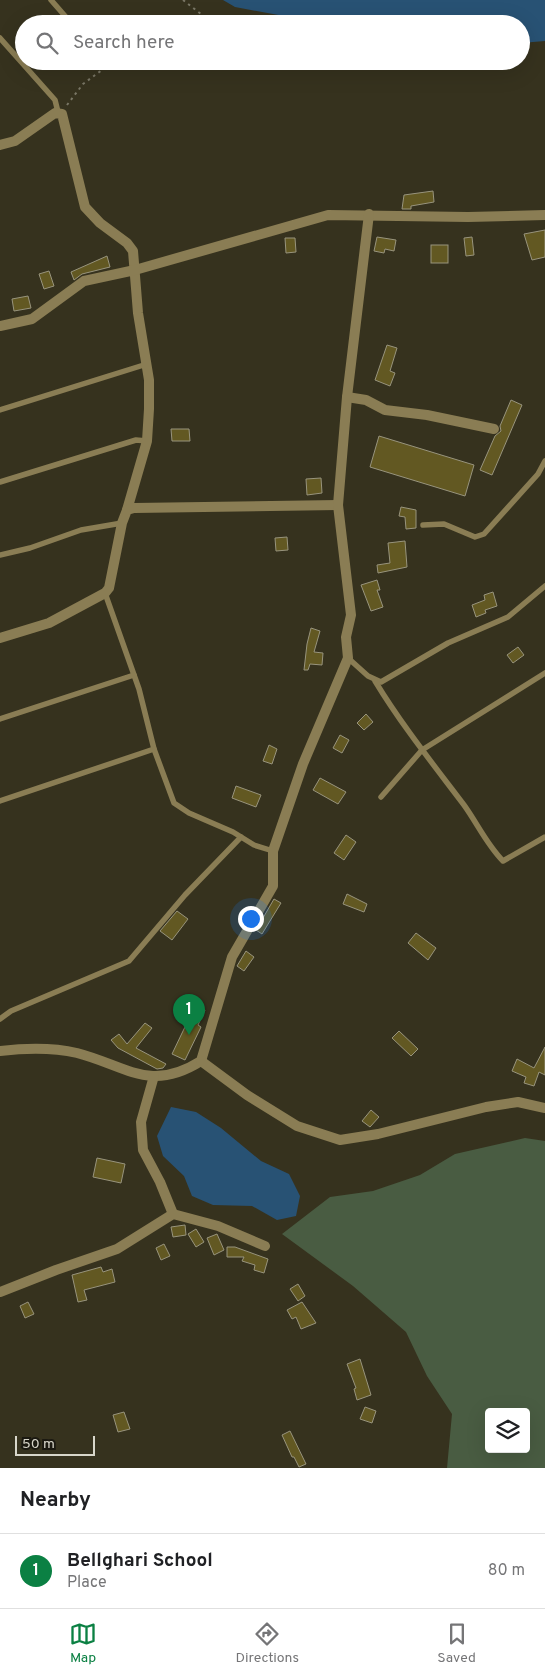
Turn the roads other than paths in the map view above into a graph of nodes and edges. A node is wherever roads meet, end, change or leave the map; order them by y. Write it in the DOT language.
graph roads {
  1 [pos="51,0"];
  2 [pos="64,15"];
  3 [pos="0,38"];
  4 [pos="15,55"];
  5 [pos="28,70"];
  6 [pos="59,112"];
  7 [pos="1,144"];
  8 [pos="368,214"];
  9 [pos="545,215"];
  10 [pos="135,270"];
  11 [pos="0,326"];
  12 [pos="147,364"];
  13 [pos="346,397"];
  14 [pos="0,410"];
  15 [pos="494,429"];
  16 [pos="147,441"];
  17 [pos="545,461"];
  18 [pos="0,482"];
  19 [pos="338,505"];
  20 [pos="127,510"];
  21 [pos="122,524"];
  22 [pos="424,525"];
  23 [pos="0,555"];
  24 [pos="545,586"];
  25 [pos="105,593"];
  26 [pos="0,638"];
  27 [pos="348,658"];
  28 [pos="545,673"];
  29 [pos="134,675"];
  30 [pos="375,681"];
  31 [pos="0,719"];
  32 [pos="154,749"];
  33 [pos="422,750"];
  34 [pos="381,797"];
  35 [pos="0,801"];
  36 [pos="241,837"];
  37 [pos="545,837"];
  38 [pos="273,851"];
  39 [pos="0,1019"];
  40 [pos="0,1051"];
  41 [pos="201,1061"];
  42 [pos="154,1076"];
  43 [pos="545,1108"];
  44 [pos="174,1214"];
  45 [pos="265,1246"];
  46 [pos="0,1292"];
  1 -- 2 [label="lane"];
  3 -- 4 [label="lane"];
  5 -- 6 [label="lane"];
  6 -- 7 [label="street"];
  6 -- 10 [label="street"];
  8 -- 9 [label="street"];
  8 -- 10 [label="street"];
  8 -- 13 [label="street"];
  10 -- 11 [label="street"];
  10 -- 12 [label="street"];
  12 -- 14 [label="lane"];
  12 -- 16 [label="street"];
  13 -- 15 [label="street"];
  13 -- 19 [label="street"];
  16 -- 18 [label="lane"];
  16 -- 20 [label="street"];
  17 -- 22 [label="lane"];
  19 -- 20 [label="street"];
  19 -- 27 [label="street"];
  20 -- 21 [label="street"];
  21 -- 23 [label="lane"];
  21 -- 25 [label="street"];
  24 -- 30 [label="lane"];
  25 -- 26 [label="street"];
  25 -- 29 [label="lane"];
  27 -- 30 [label="lane"];
  27 -- 38 [label="street"];
  28 -- 33 [label="lane"];
  29 -- 31 [label="lane"];
  29 -- 32 [label="lane"];
  30 -- 33 [label="lane"];
  32 -- 35 [label="lane"];
  32 -- 36 [label="lane"];
  33 -- 34 [label="lane"];
  33 -- 37 [label="lane"];
  36 -- 38 [label="lane"];
  36 -- 39 [label="lane"];
  38 -- 41 [label="street"];
  40 -- 42 [label="street"];
  41 -- 42 [label="street"];
  41 -- 43 [label="street"];
  42 -- 44 [label="street"];
  44 -- 45 [label="street"];
  44 -- 46 [label="street"];
}
